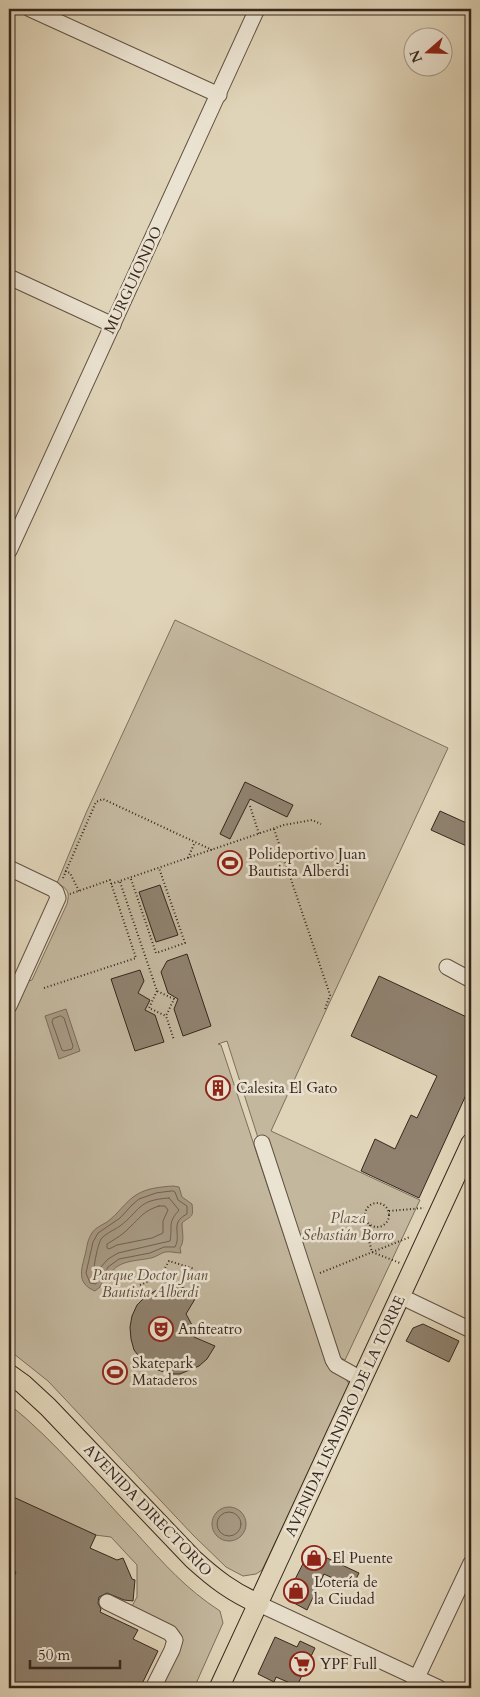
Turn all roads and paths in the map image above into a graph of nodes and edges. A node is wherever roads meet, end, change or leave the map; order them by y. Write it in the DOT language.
graph roads {
  1 [pos="30,9"];
  2 [pos="257,9"];
  3 [pos="219,95"];
  4 [pos="9,277"];
  5 [pos="113,325"];
  6 [pos="13,530"];
  7 [pos="9,551"];
  8 [pos="250,806"];
  9 [pos="320,824"];
  10 [pos="274,828"];
  11 [pos="259,834"];
  12 [pos="195,842"];
  13 [pos="212,850"];
  14 [pos="188,858"];
  15 [pos="9,868"];
  16 [pos="159,868"];
  17 [pos="66,871"];
  18 [pos="131,878"];
  19 [pos="120,882"];
  20 [pos="111,884"];
  21 [pos="79,890"];
  22 [pos="58,895"];
  23 [pos="447,967"];
  24 [pos="471,980"];
  25 [pos="44,988"];
  26 [pos="157,991"];
  27 [pos="9,1006"];
  28 [pos="325,1009"];
  29 [pos="166,1016"];
  30 [pos="174,1040"];
  31 [pos="262,1143"];
  32 [pos="471,1144"];
  33 [pos="442,1207"];
  34 [pos="389,1211"];
  35 [pos="370,1225"];
  36 [pos="432,1228"];
  37 [pos="372,1252"];
  38 [pos="414,1268"];
  39 [pos="195,1269"];
  40 [pos="306,1279"];
  41 [pos="140,1285"];
  42 [pos="400,1296"];
  43 [pos="471,1330"];
  44 [pos="9,1374"];
  45 [pos="364,1380"];
  46 [pos="471,1563"];
  47 [pos="106,1602"];
  48 [pos="259,1604"];
  49 [pos="415,1683"];
  50 [pos="153,1688"];
  51 [pos="219,1688"];
  52 [pos="439,1688"];
  1 -- 3 [label="street"];
  2 -- 3 [label="street, MURGUIONDO"];
  3 -- 5 [label="street, MURGUIONDO"];
  4 -- 5 [label="street"];
  5 -- 6 [label="street, MURGUIONDO"];
  6 -- 7 [label="street, MURGUIONDO"];
  8 -- 11 [label="path"];
  9 -- 10 [label="path"];
  10 -- 11 [label="path"];
  10 -- 28 [label="path"];
  11 -- 13 [label="path"];
  12 -- 13 [label="path"];
  12 -- 14 [label="path"];
  12 -- 17 [label="path"];
  13 -- 14 [label="path"];
  14 -- 16 [label="path"];
  15 -- 22 [label="street"];
  16 -- 18 [label="path"];
  16 -- 18 [label="path"];
  17 -- 21 [label="path"];
  17 -- 22 [label="path"];
  18 -- 19 [label="path"];
  19 -- 20 [label="path"];
  19 -- 26 [label="path"];
  20 -- 21 [label="path"];
  20 -- 25 [label="path"];
  21 -- 22 [label="path"];
  22 -- 27 [label="street"];
  23 -- 24 [label="street"];
  26 -- 29 [label="path"];
  26 -- 29 [label="path"];
  29 -- 30 [label="path"];
  31 -- 40 [label="street"];
  32 -- 33 [label="main road, AVENIDA LISANDRO DE LA TORRE"];
  33 -- 34 [label="path"];
  33 -- 36 [label="main road, AVENIDA LISANDRO DE LA TORRE"];
  34 -- 35 [label="path"];
  34 -- 35 [label="path"];
  35 -- 37 [label="path"];
  36 -- 37 [label="path"];
  36 -- 38 [label="main road, AVENIDA LISANDRO DE LA TORRE"];
  37 -- 38 [label="path"];
  37 -- 40 [label="path"];
  38 -- 42 [label="main road, AVENIDA LISANDRO DE LA TORRE"];
  39 -- 41 [label="path"];
  40 -- 45 [label="street"];
  42 -- 43 [label="street"];
  42 -- 45 [label="main road, AVENIDA LISANDRO DE LA TORRE"];
  44 -- 48 [label="main road, AVENIDA DIRECTORIO"];
  45 -- 48 [label="main road, AVENIDA LISANDRO DE LA TORRE"];
  46 -- 49 [label="street"];
  47 -- 50 [label="street"];
  48 -- 49 [label="street, AVENIDA DIRECTORIO"];
  48 -- 51 [label="main road, AVENIDA LISANDRO DE LA TORRE"];
  49 -- 52 [label="street, AVENIDA DIRECTORIO"];
}
